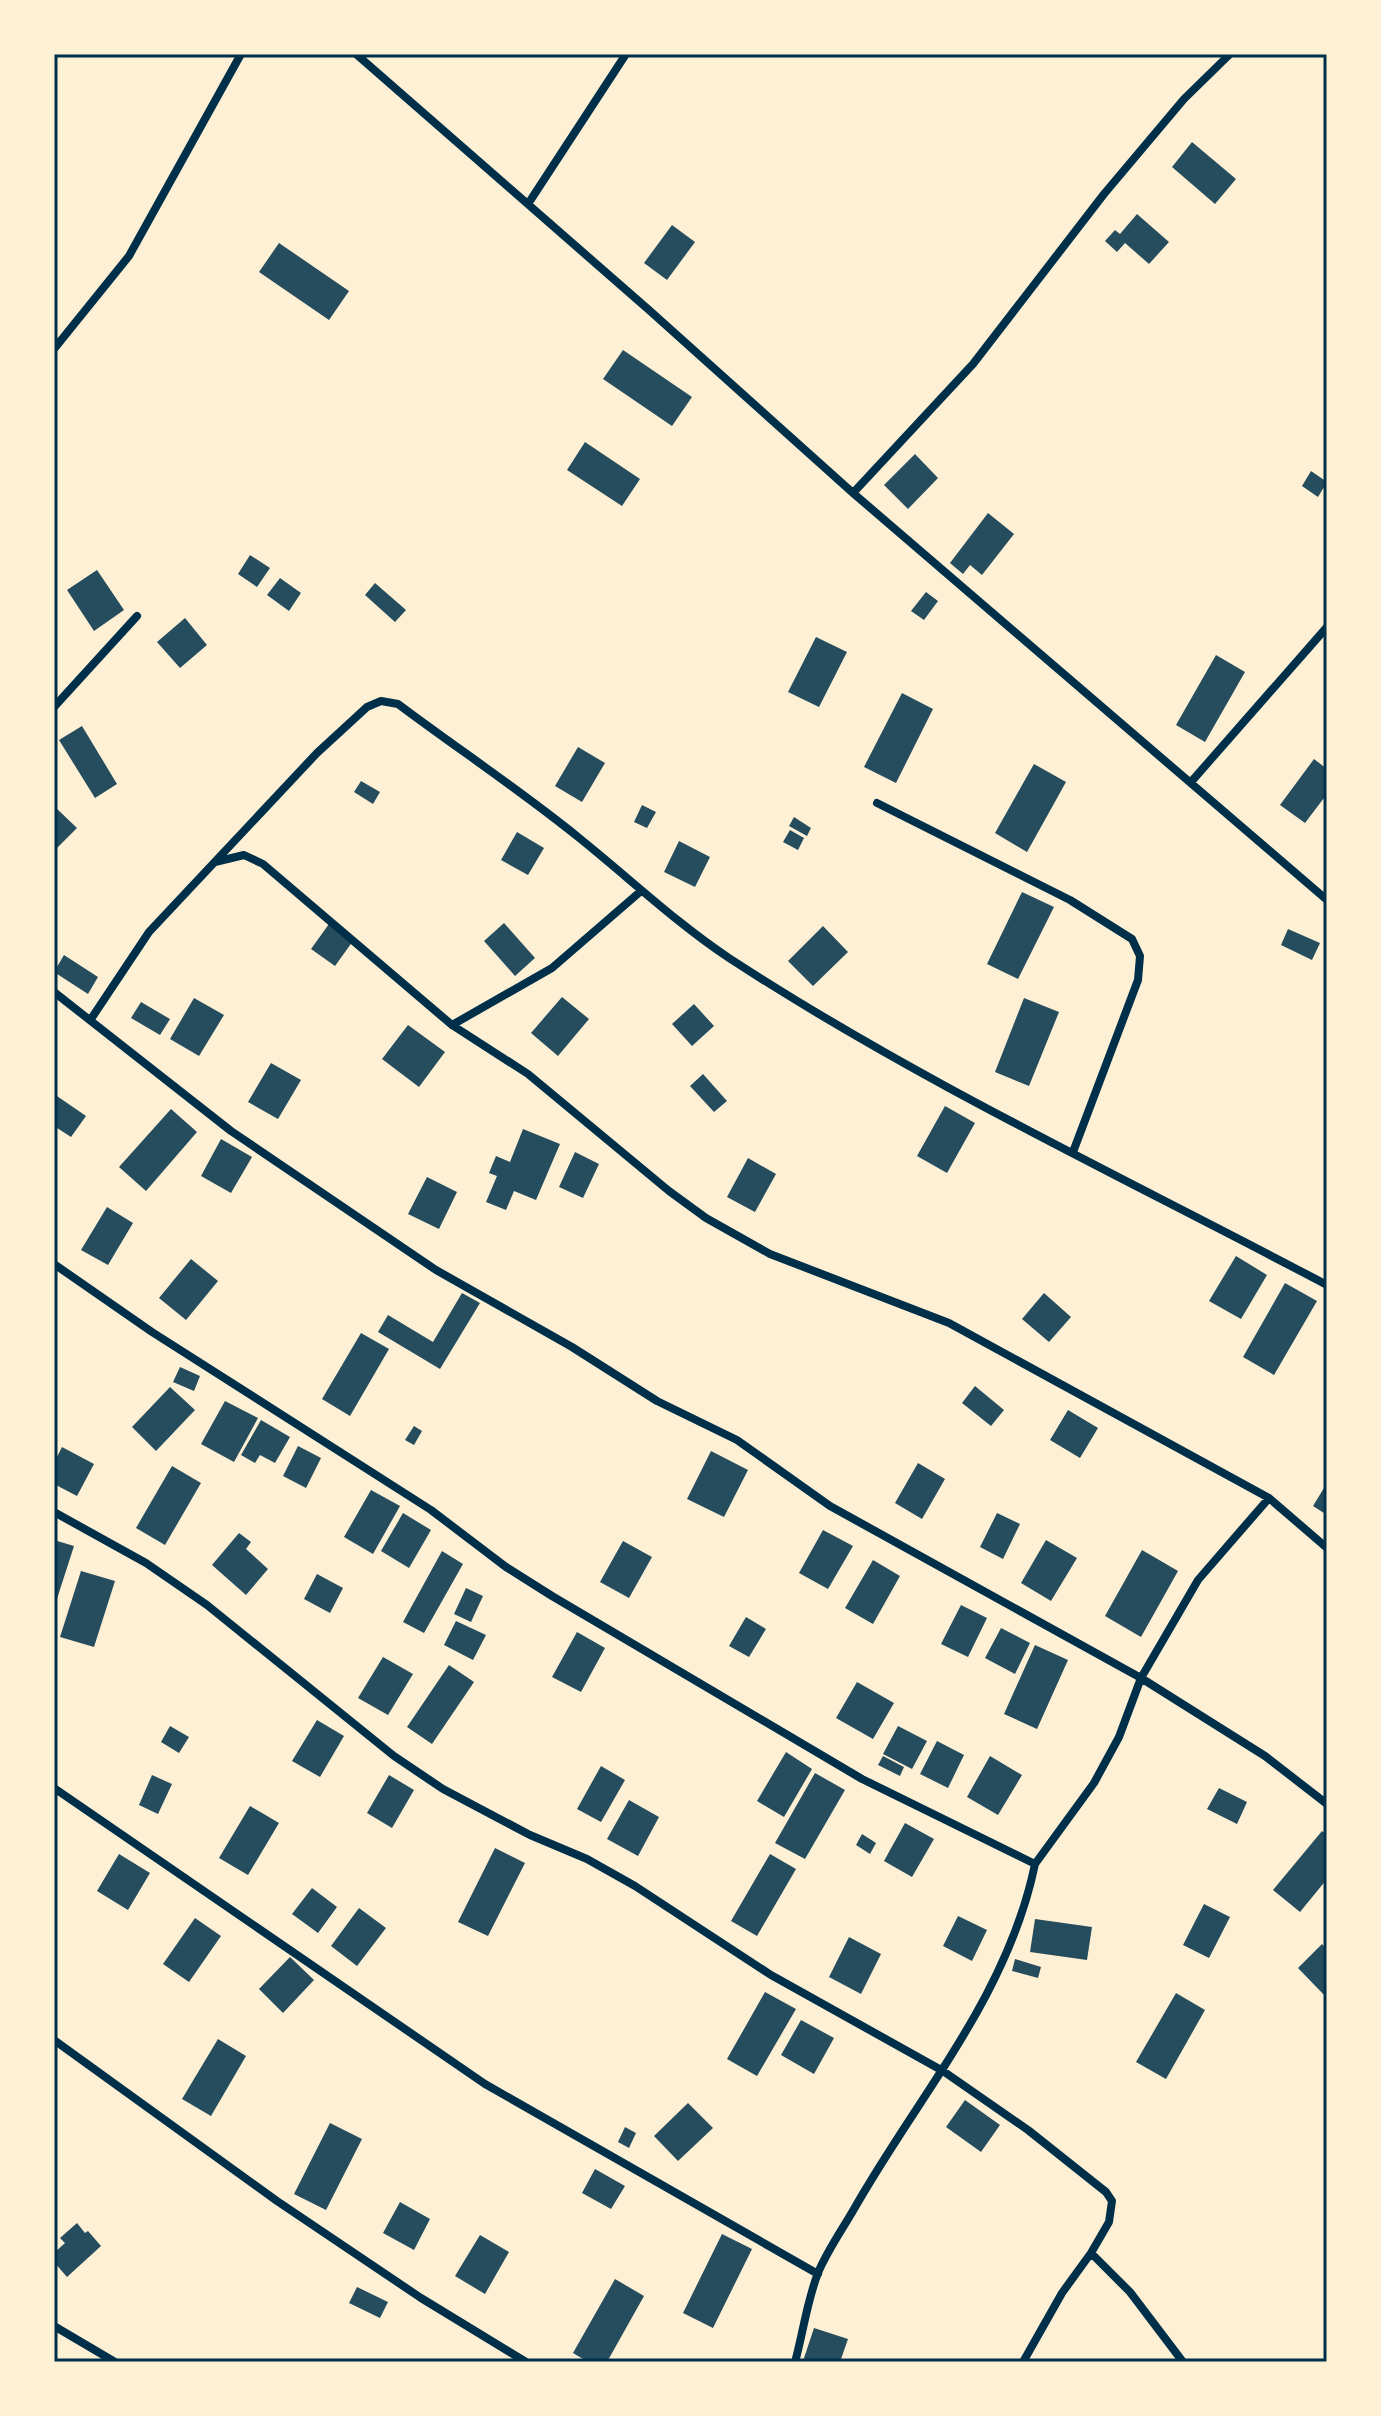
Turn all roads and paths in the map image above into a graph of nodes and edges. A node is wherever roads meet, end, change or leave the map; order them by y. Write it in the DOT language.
graph roads {
  1 [pos="241,54"];
  2 [pos="356,54"];
  3 [pos="626,54"];
  4 [pos="1230,54"];
  5 [pos="528,204"];
  6 [pos="54,349"];
  7 [pos="853,493"];
  8 [pos="137,616"];
  9 [pos="1327,627"];
  10 [pos="54,707"];
  11 [pos="1191,782"];
  12 [pos="877,803"];
  13 [pos="214,862"];
  14 [pos="641,891"];
  15 [pos="1327,900"];
  16 [pos="54,992"];
  17 [pos="91,1019"];
  18 [pos="452,1025"];
  19 [pos="1073,1152"];
  20 [pos="54,1264"];
  21 [pos="1327,1285"];
  22 [pos="1269,1498"];
  23 [pos="54,1512"];
  24 [pos="1327,1548"];
  25 [pos="1141,1678"];
  26 [pos="54,1788"];
  27 [pos="1327,1804"];
  28 [pos="1035,1864"];
  29 [pos="54,2040"];
  30 [pos="943,2071"];
  31 [pos="1091,2253"];
  32 [pos="818,2274"];
  33 [pos="54,2326"];
  34 [pos="115,2362"];
  35 [pos="526,2362"];
  36 [pos="795,2362"];
  37 [pos="1023,2362"];
  38 [pos="1183,2362"];
  1 -- 6 [label="street"];
  2 -- 5 [label="street"];
  3 -- 5 [label="street"];
  4 -- 7 [label="street"];
  5 -- 7 [label="street"];
  7 -- 11 [label="street"];
  8 -- 10 [label="street"];
  9 -- 11 [label="street"];
  11 -- 15 [label="street"];
  12 -- 19 [label="street"];
  13 -- 17 [label="street"];
  13 -- 18 [label="street"];
  13 -- 19 [label="street"];
  14 -- 18 [label="street"];
  16 -- 17 [label="street"];
  17 -- 25 [label="street"];
  18 -- 22 [label="street"];
  19 -- 21 [label="street"];
  20 -- 28 [label="street"];
  22 -- 24 [label="street"];
  22 -- 25 [label="street"];
  23 -- 30 [label="street"];
  25 -- 27 [label="street"];
  25 -- 28 [label="street"];
  26 -- 32 [label="street"];
  28 -- 30 [label="street"];
  29 -- 35 [label="street"];
  30 -- 31 [label="street"];
  30 -- 32 [label="street"];
  31 -- 37 [label="street"];
  31 -- 38 [label="street"];
  32 -- 36 [label="street"];
  33 -- 34 [label="street"];
}
